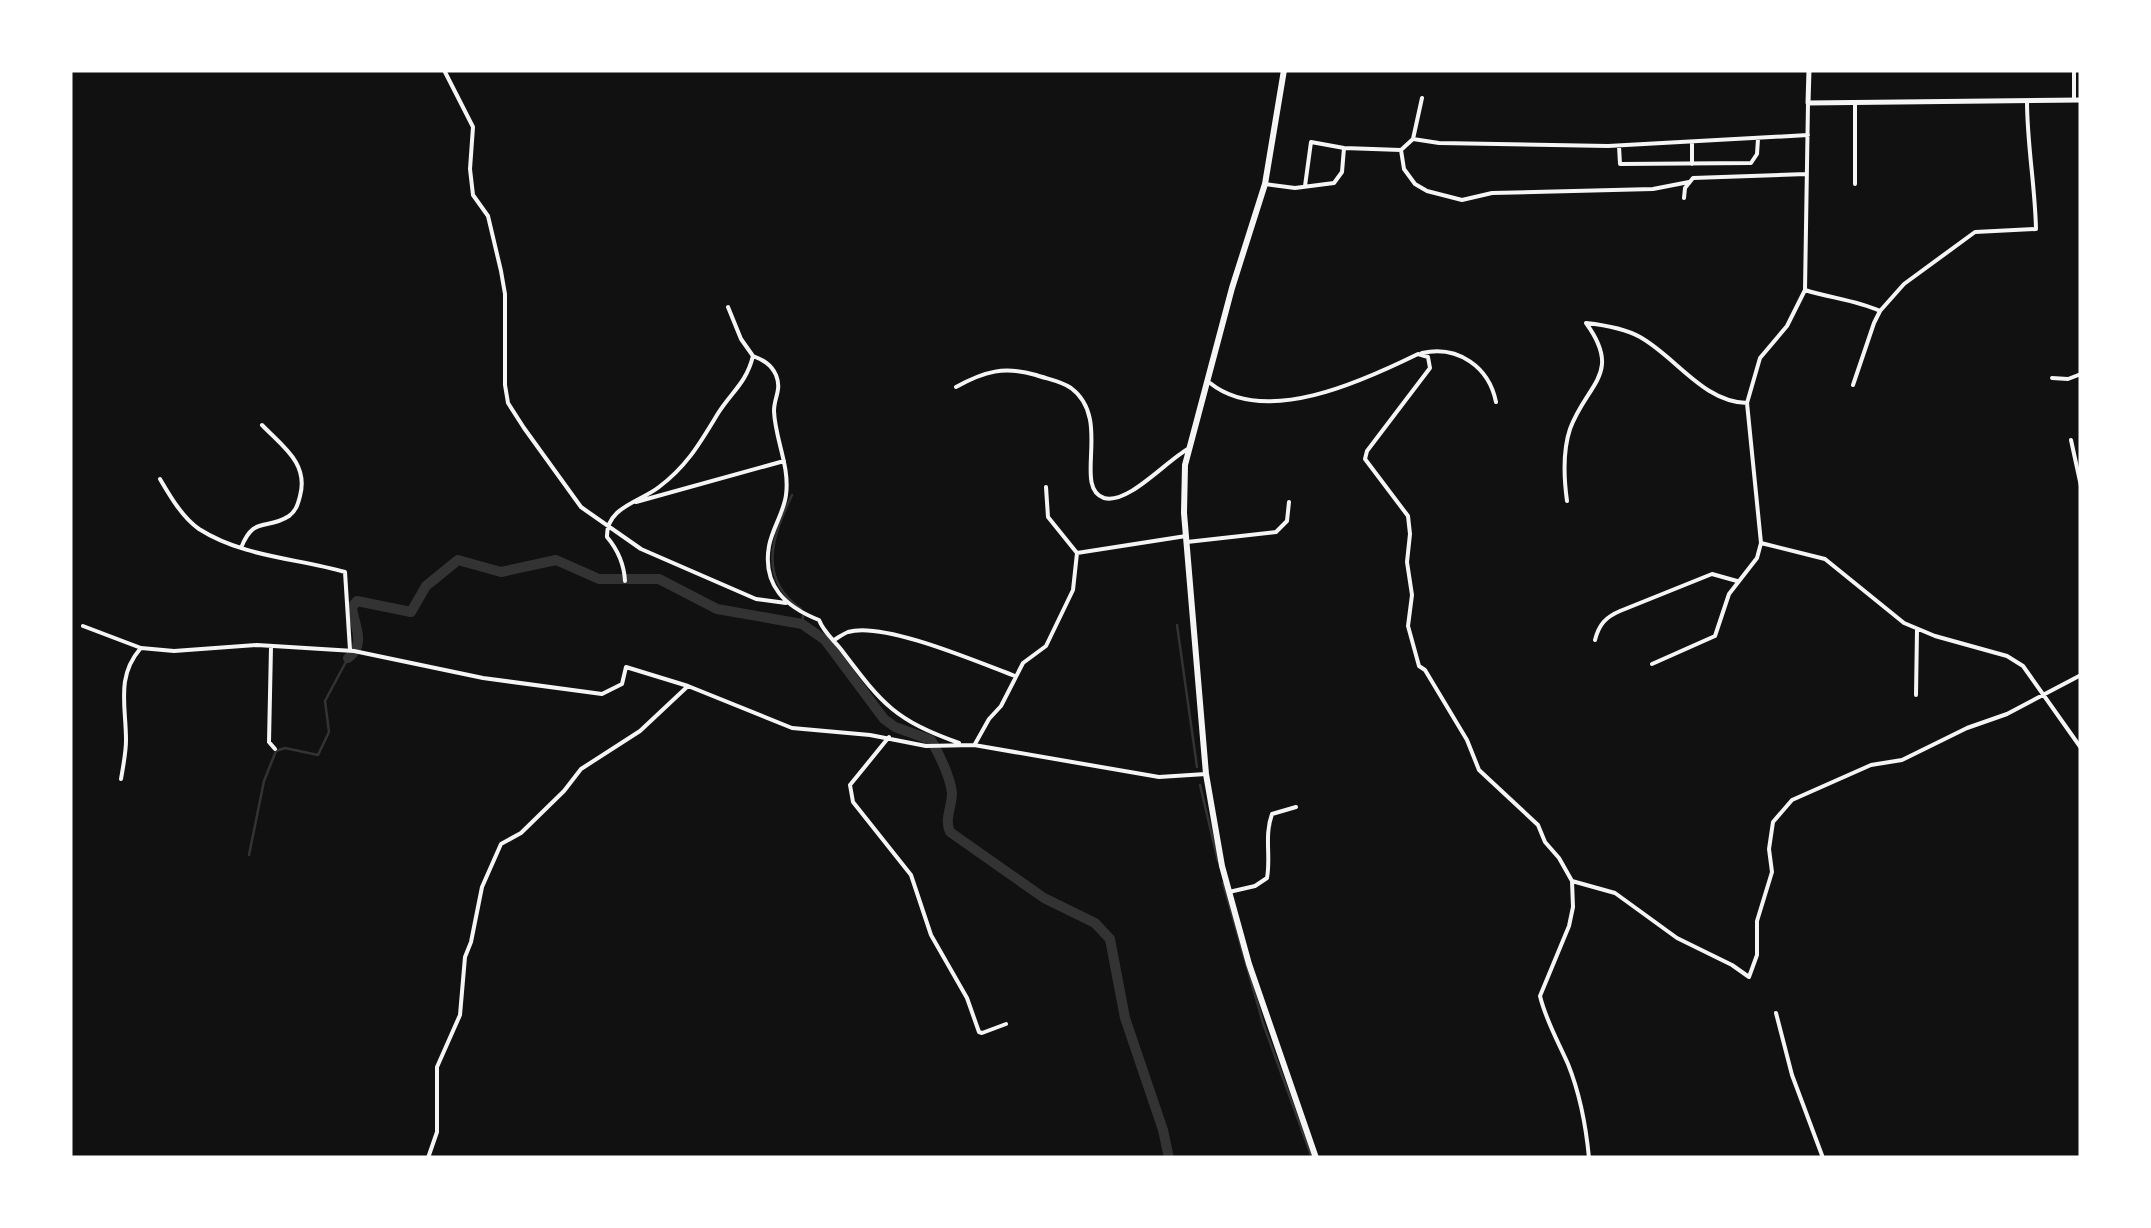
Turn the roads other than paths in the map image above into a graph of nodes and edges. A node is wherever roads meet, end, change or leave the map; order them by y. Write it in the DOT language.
graph roads {
  1 [pos="444,70"];
  2 [pos="1284,70"];
  3 [pos="1810,70"];
  4 [pos="2074,70"];
  5 [pos="1422,98"];
  6 [pos="2078,100"];
  7 [pos="2027,101"];
  8 [pos="1808,102"];
  9 [pos="1854,102"];
  10 [pos="1808,135"];
  11 [pos="1758,138"];
  12 [pos="1413,140"];
  13 [pos="1692,141"];
  14 [pos="1618,146"];
  15 [pos="1344,148"];
  16 [pos="1402,150"];
  17 [pos="1692,164"];
  18 [pos="1807,174"];
  19 [pos="1689,182"];
  20 [pos="1264,184"];
  21 [pos="1855,184"];
  22 [pos="1306,186"];
  23 [pos="1684,198"];
  24 [pos="1805,290"];
  25 [pos="728,307"];
  26 [pos="1880,310"];
  27 [pos="1418,354"];
  28 [pos="753,356"];
  29 [pos="2081,374"];
  30 [pos="2052,378"];
  31 [pos="1206,380"];
  32 [pos="1853,385"];
  33 [pos="956,387"];
  34 [pos="1496,402"];
  35 [pos="1747,403"];
  36 [pos="262,425"];
  37 [pos="2070,440"];
  38 [pos="1190,448"];
  39 [pos="784,461"];
  40 [pos="160,479"];
  41 [pos="2081,486"];
  42 [pos="1046,487"];
  43 [pos="1567,501"];
  44 [pos="1290,502"];
  45 [pos="632,504"];
  46 [pos="606,526"];
  47 [pos="1186,539"];
  48 [pos="1761,544"];
  49 [pos="240,548"];
  50 [pos="1077,553"];
  51 [pos="625,581"];
  52 [pos="1738,582"];
  53 [pos="786,603"];
  54 [pos="82,626"];
  55 [pos="1917,630"];
  56 [pos="834,640"];
  57 [pos="1595,640"];
  58 [pos="272,646"];
  59 [pos="141,648"];
  60 [pos="354,651"];
  61 [pos="1652,664"];
  62 [pos="2081,675"];
  63 [pos="1017,677"];
  64 [pos="688,686"];
  65 [pos="1916,695"];
  66 [pos="2046,695"];
  67 [pos="889,738"];
  68 [pos="964,744"];
  69 [pos="974,745"];
  70 [pos="275,748"];
  71 [pos="2081,748"];
  72 [pos="1206,774"];
  73 [pos="121,780"];
  74 [pos="1296,807"];
  75 [pos="1572,881"];
  76 [pos="1229,892"];
  77 [pos="1776,1014"];
  78 [pos="1006,1024"];
  79 [pos="428,1158"];
  80 [pos="1316,1158"];
  81 [pos="1589,1158"];
  82 [pos="1823,1158"];
  1 -- 46 [label="street"];
  2 -- 20 [label="main road"];
  3 -- 8 [label="street"];
  4 -- 6 [label="street"];
  5 -- 12 [label="street"];
  6 -- 7 [label="street"];
  7 -- 9 [label="street"];
  7 -- 26 [label="street"];
  8 -- 9 [label="street"];
  8 -- 10 [label="street"];
  9 -- 21 [label="street"];
  10 -- 11 [label="street"];
  10 -- 18 [label="street"];
  11 -- 13 [label="street"];
  11 -- 17 [label="street"];
  12 -- 14 [label="street"];
  12 -- 16 [label="street"];
  13 -- 14 [label="street"];
  13 -- 17 [label="street"];
  14 -- 17 [label="street"];
  15 -- 16 [label="street"];
  15 -- 22 [label="street"];
  15 -- 22 [label="street"];
  16 -- 19 [label="street"];
  18 -- 19 [label="street"];
  18 -- 24 [label="street"];
  19 -- 23 [label="street"];
  20 -- 22 [label="street"];
  20 -- 31 [label="main road"];
  24 -- 26 [label="street"];
  24 -- 35 [label="street"];
  25 -- 28 [label="street"];
  26 -- 32 [label="street"];
  27 -- 31 [label="street"];
  27 -- 34 [label="street"];
  27 -- 75 [label="street"];
  28 -- 39 [label="street"];
  28 -- 45 [label="street"];
  29 -- 30 [label="street"];
  31 -- 38 [label="main road"];
  33 -- 38 [label="street"];
  35 -- 43 [label="street"];
  35 -- 48 [label="street"];
  36 -- 49 [label="street"];
  37 -- 41 [label="street"];
  38 -- 47 [label="main road"];
  39 -- 45 [label="street"];
  39 -- 53 [label="street"];
  40 -- 49 [label="street"];
  42 -- 50 [label="street"];
  44 -- 47 [label="street"];
  45 -- 46 [label="street"];
  46 -- 51 [label="street"];
  46 -- 53 [label="street"];
  47 -- 50 [label="street"];
  47 -- 72 [label="main road"];
  48 -- 52 [label="street"];
  48 -- 55 [label="street"];
  49 -- 60 [label="street"];
  50 -- 63 [label="street"];
  52 -- 57 [label="street"];
  52 -- 61 [label="street"];
  53 -- 56 [label="street"];
  54 -- 59 [label="street"];
  55 -- 65 [label="street"];
  55 -- 66 [label="street"];
  56 -- 63 [label="street"];
  56 -- 68 [label="street"];
  58 -- 59 [label="street"];
  58 -- 60 [label="street"];
  58 -- 70 [label="street"];
  59 -- 73 [label="street"];
  60 -- 64 [label="street"];
  62 -- 66 [label="street"];
  63 -- 69 [label="street"];
  64 -- 67 [label="street"];
  64 -- 79 [label="street"];
  66 -- 71 [label="street"];
  66 -- 75 [label="street"];
  67 -- 68 [label="street"];
  67 -- 78 [label="street"];
  68 -- 69 [label="street"];
  69 -- 72 [label="street"];
  72 -- 76 [label="main road"];
  74 -- 76 [label="street"];
  75 -- 81 [label="street"];
  76 -- 80 [label="main road"];
  77 -- 82 [label="street"];
}
